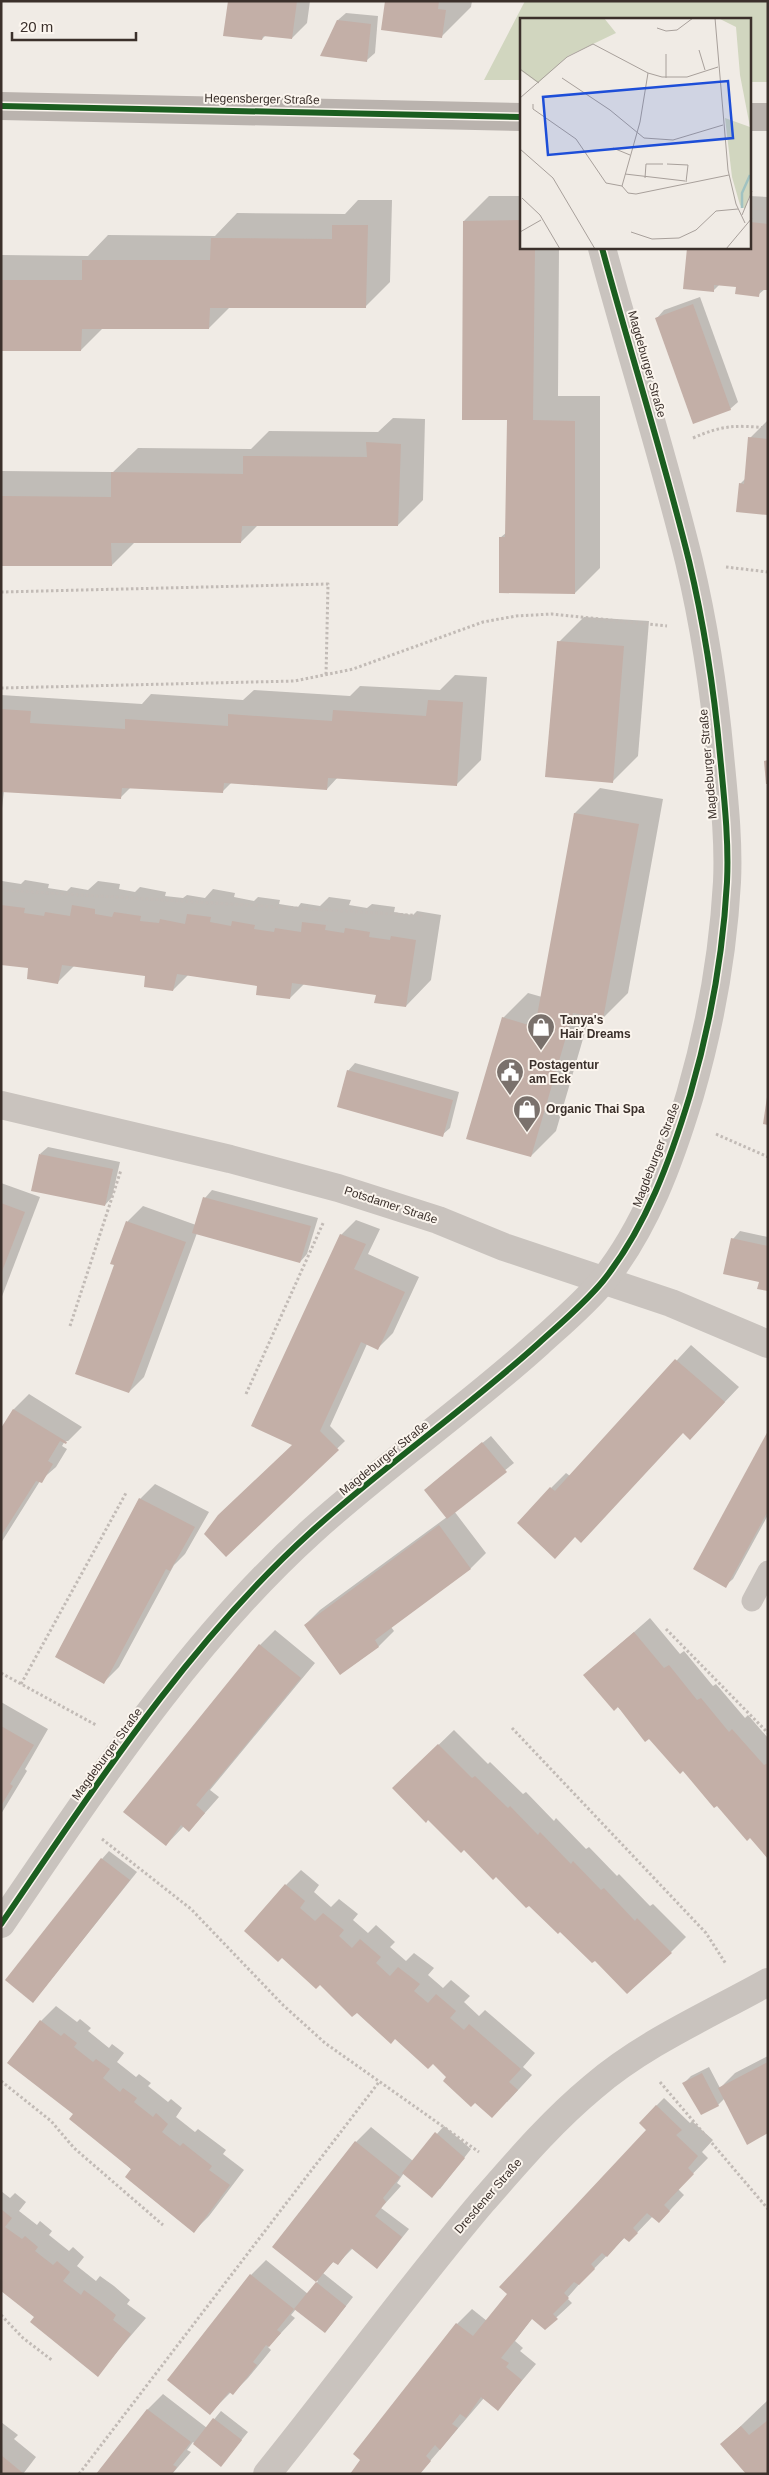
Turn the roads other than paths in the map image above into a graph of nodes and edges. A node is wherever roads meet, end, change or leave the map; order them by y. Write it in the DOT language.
graph roads {
  1 [pos="1,106"];
  2 [pos="520,117"];
  3 [pos="752,117"];
  4 [pos="768,117"];
  5 [pos="602,249"];
  6 [pos="1,1105"];
  7 [pos="602,1281"];
  8 [pos="768,1344"];
  9 [pos="768,1571"];
  10 [pos="752,1601"];
  11 [pos="1,1924"];
  12 [pos="757,1988"];
  13 [pos="267,2474"];
  1 -- 2 [label="street, Hegensberger Straße"];
  3 -- 4 [label="street"];
  5 -- 7 [label="street, Magdeburger Straße"];
  6 -- 7 [label="street, Potsdamer Straße"];
  7 -- 8 [label="street, Potsdamer Straße"];
  7 -- 11 [label="street, Magdeburger Straße"];
  9 -- 10 [label="lane"];
  12 -- 13 [label="street, Dresdener Straße"];
}
